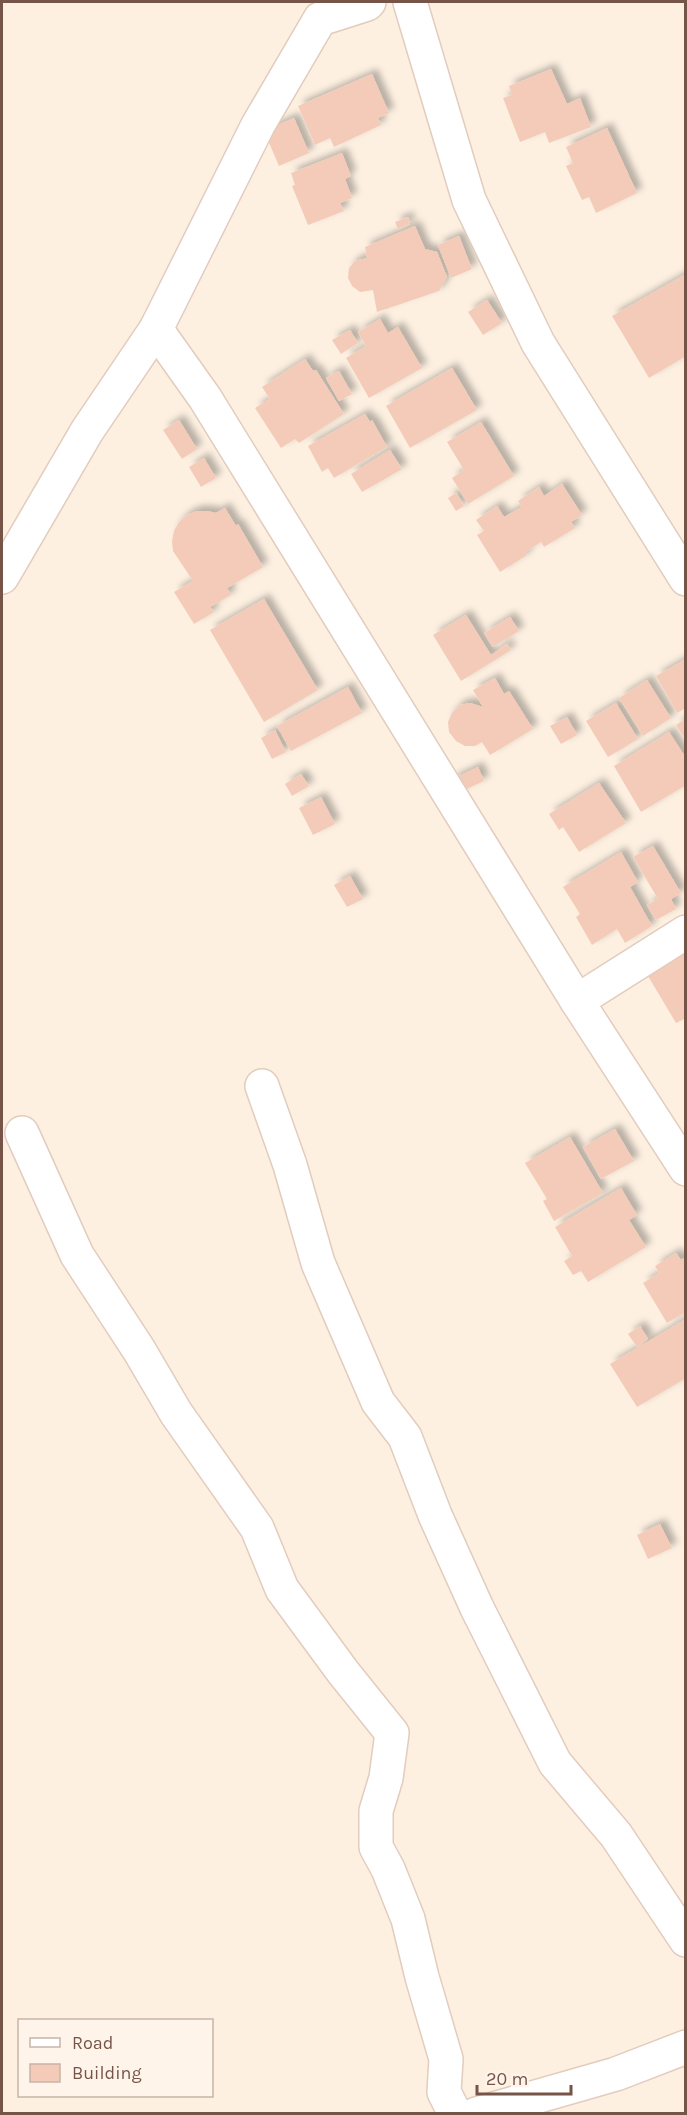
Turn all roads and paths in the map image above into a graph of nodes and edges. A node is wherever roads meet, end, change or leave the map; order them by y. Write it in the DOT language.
graph roads {
  1 [pos="369,2"];
  2 [pos="410,2"];
  3 [pos="322,10"];
  4 [pos="156,329"];
  5 [pos="2,577"];
  6 [pos="686,579"];
  7 [pos="686,932"];
  8 [pos="577,1001"];
  9 [pos="262,1086"];
  10 [pos="22,1133"];
  11 [pos="686,1169"];
  12 [pos="686,1940"];
  13 [pos="686,2047"];
  14 [pos="455,2114"];
  15 [pos="476,2114"];
  1 -- 3 [label="street"];
  2 -- 6 [label="street"];
  3 -- 4 [label="street"];
  4 -- 5 [label="street"];
  4 -- 8 [label="street"];
  7 -- 8 [label="street"];
  8 -- 11 [label="street"];
  9 -- 12 [label="street"];
  10 -- 14 [label="street"];
  13 -- 15 [label="street"];
}
